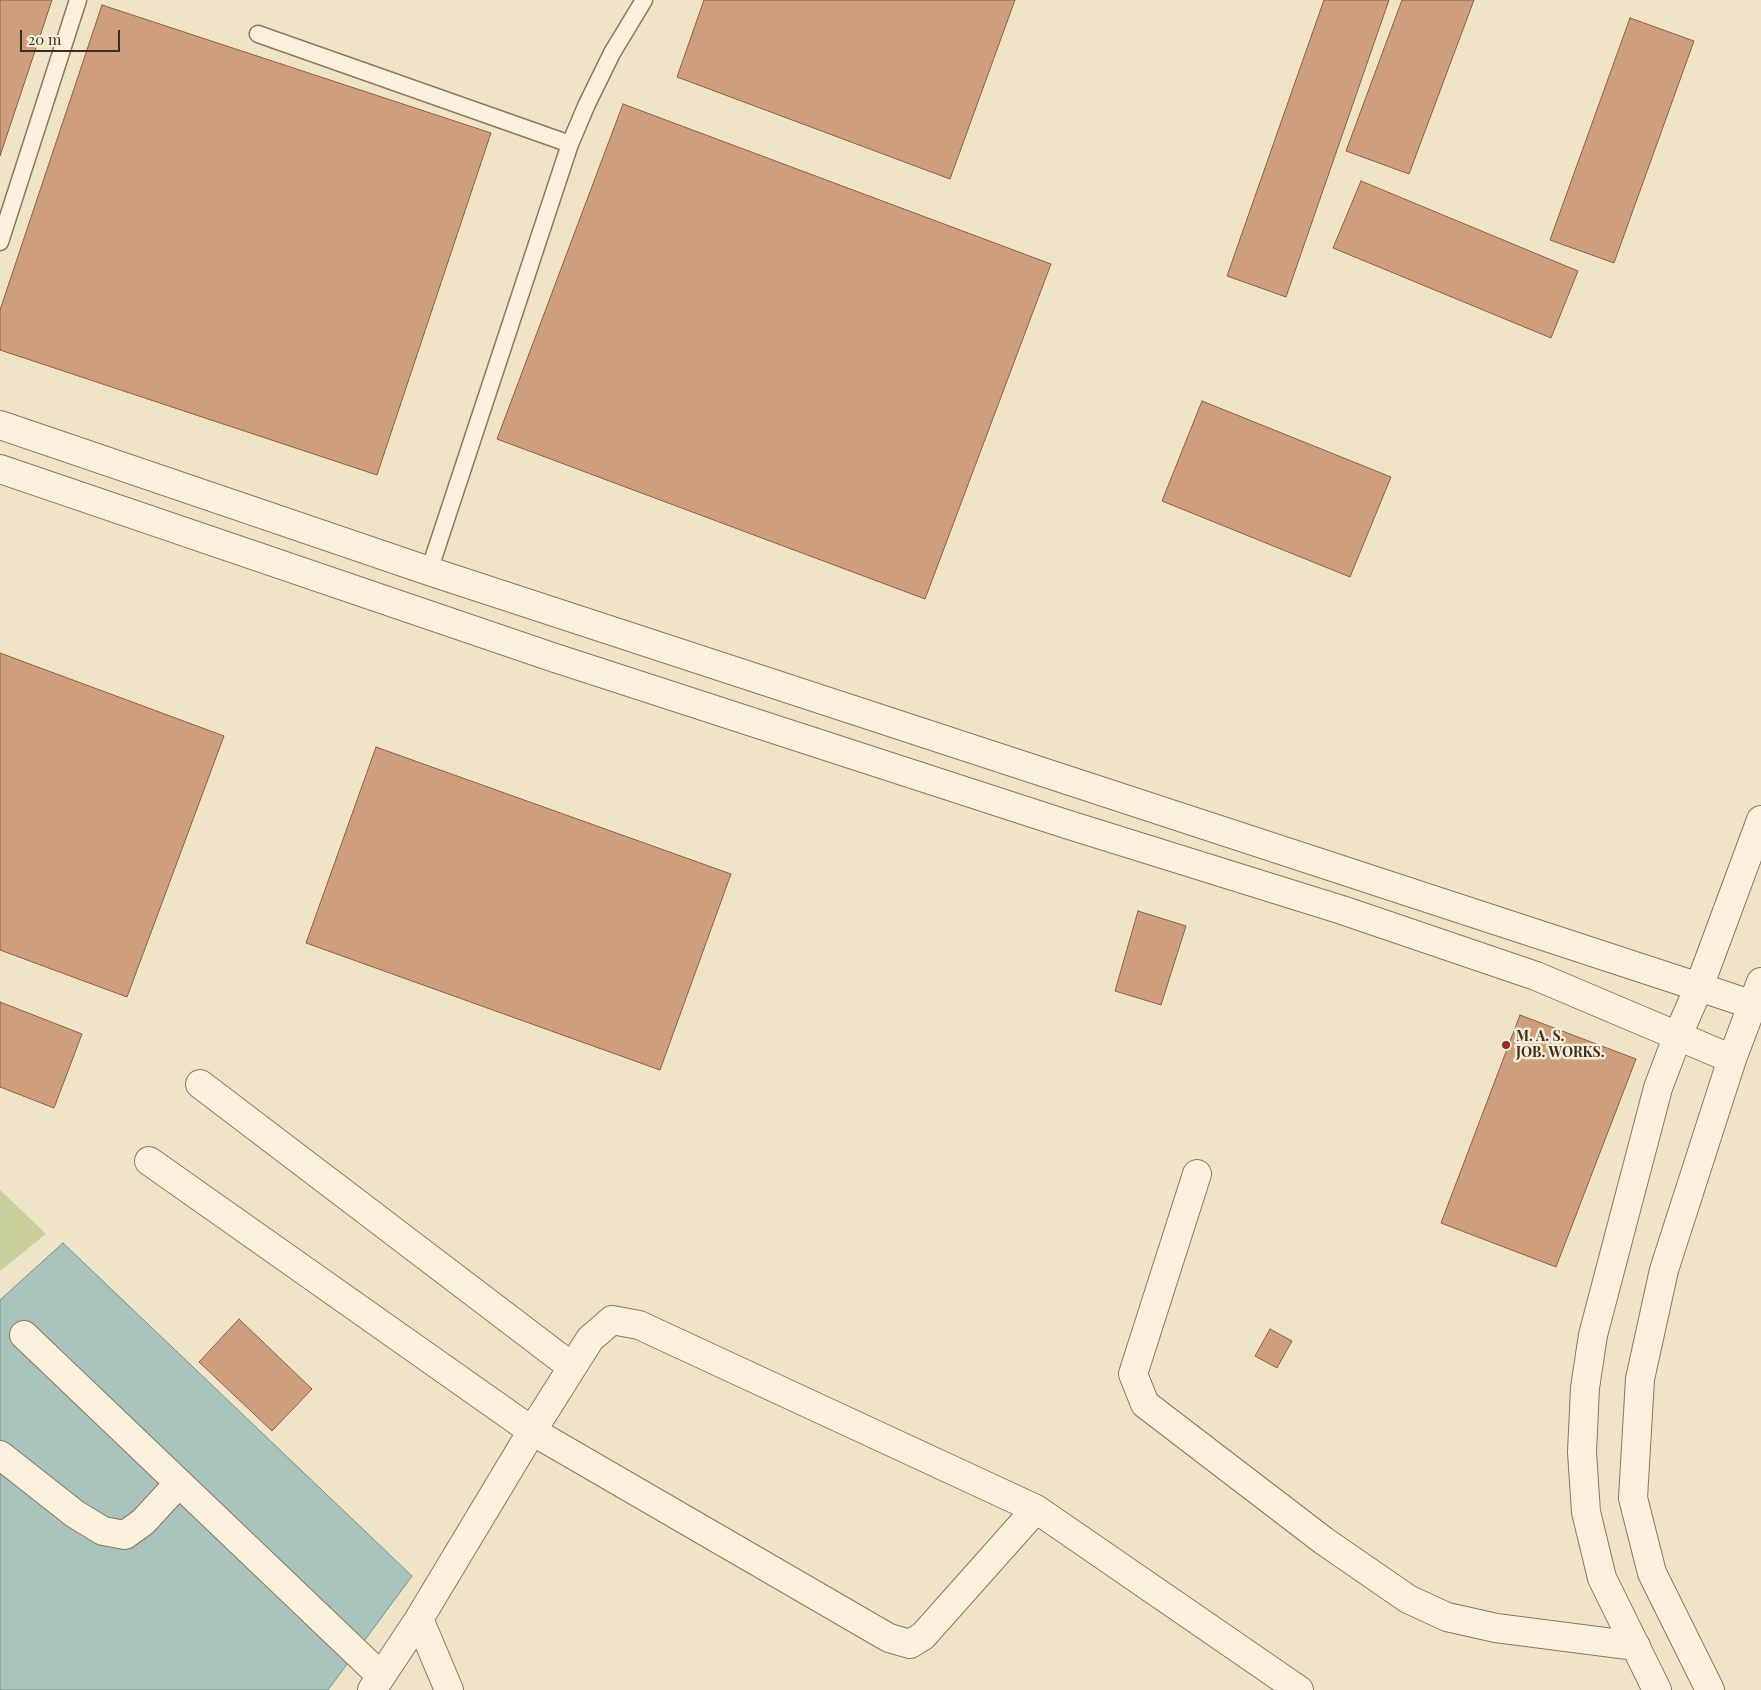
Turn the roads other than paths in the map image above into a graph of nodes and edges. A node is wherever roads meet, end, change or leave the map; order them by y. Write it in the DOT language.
graph roads {
  1 [pos="78,0"];
  2 [pos="644,0"];
  3 [pos="258,34"];
  4 [pos="570,144"];
  5 [pos="0,242"];
  6 [pos="0,425"];
  7 [pos="0,469"];
  8 [pos="429,571"];
  9 [pos="1761,820"];
  10 [pos="1699,986"];
  11 [pos="1757,994"];
  12 [pos="1678,1035"];
  13 [pos="1732,1058"];
  14 [pos="200,1084"];
  15 [pos="149,1161"];
  16 [pos="1197,1174"];
  17 [pos="24,1336"];
  18 [pos="572,1367"];
  19 [pos="532,1431"];
  20 [pos="0,1455"];
  21 [pos="178,1483"];
  22 [pos="1036,1509"];
  23 [pos="420,1619"];
  24 [pos="1636,1646"];
  25 [pos="377,1683"];
  26 [pos="449,1690"];
  27 [pos="1299,1690"];
  28 [pos="1657,1690"];
  29 [pos="1710,1690"];
  1 -- 5 [label="lane"];
  2 -- 4 [label="lane"];
  3 -- 4 [label="lane"];
  4 -- 8 [label="lane"];
  6 -- 8 [label="street"];
  7 -- 12 [label="street"];
  8 -- 10 [label="street"];
  9 -- 10 [label="street"];
  10 -- 11 [label="street"];
  10 -- 12 [label="street"];
  11 -- 13 [label="street"];
  12 -- 13 [label="street"];
  12 -- 24 [label="street"];
  13 -- 29 [label="street"];
  14 -- 18 [label="street"];
  15 -- 19 [label="street"];
  16 -- 24 [label="street"];
  17 -- 21 [label="street"];
  18 -- 19 [label="street"];
  18 -- 22 [label="street"];
  19 -- 22 [label="street"];
  19 -- 23 [label="street"];
  20 -- 21 [label="street"];
  21 -- 25 [label="street"];
  22 -- 27 [label="street"];
  23 -- 25 [label="street"];
  23 -- 26 [label="street"];
  24 -- 28 [label="street"];
}
